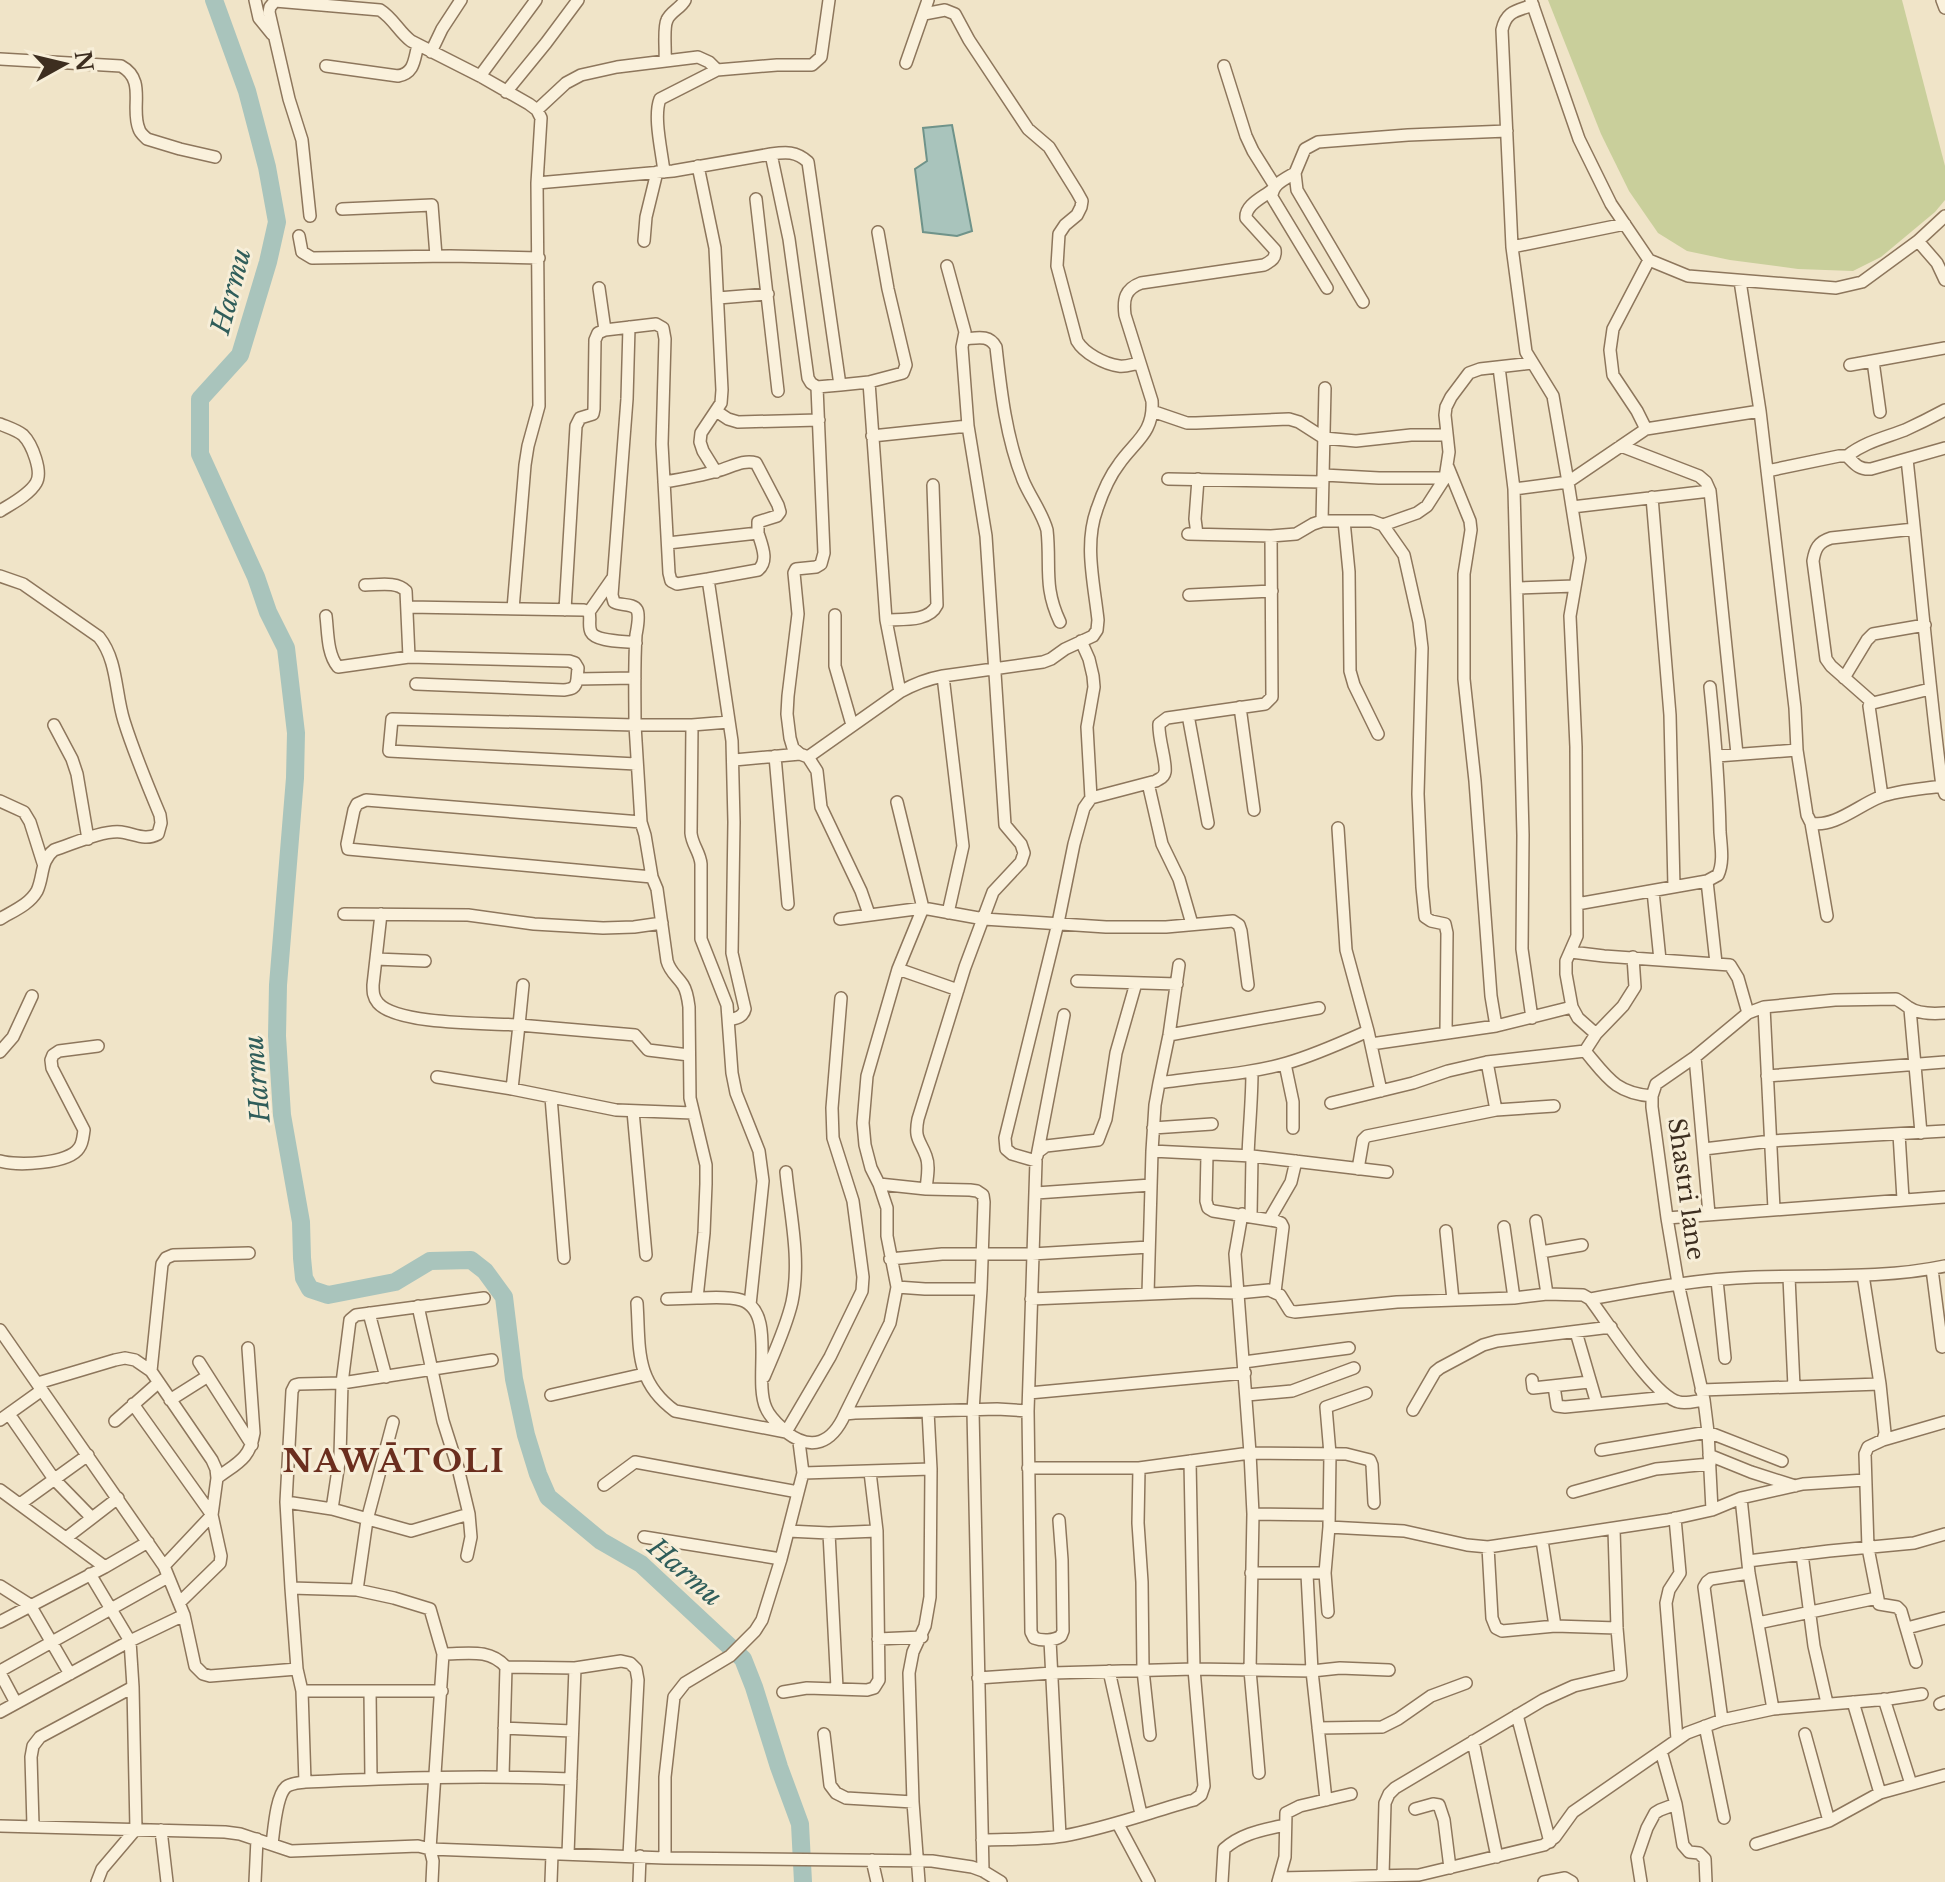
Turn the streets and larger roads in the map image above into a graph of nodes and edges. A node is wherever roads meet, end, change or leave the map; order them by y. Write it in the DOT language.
graph roads {
  1 [pos="255,0"];
  2 [pos="461,0"];
  3 [pos="536,0"];
  4 [pos="578,0"];
  5 [pos="685,0"];
  6 [pos="829,0"];
  7 [pos="928,0"];
  8 [pos="1942,0"];
  9 [pos="326,2"];
  10 [pos="1532,2"];
  11 [pos="1945,8"];
  12 [pos="924,14"];
  13 [pos="273,35"];
  14 [pos="418,45"];
  15 [pos="431,52"];
  16 [pos="0,59"];
  17 [pos="665,60"];
  18 [pos="906,63"];
  19 [pos="326,66"];
  20 [pos="1224,66"];
  21 [pos="717,70"];
  22 [pos="480,76"];
  23 [pos="506,92"];
  24 [pos="537,110"];
  25 [pos="1507,131"];
  26 [pos="771,154"];
  27 [pos="215,157"];
  28 [pos="698,166"];
  29 [pos="660,172"];
  30 [pos="1295,173"];
  31 [pos="537,183"];
  32 [pos="1273,188"];
  33 [pos="756,199"];
  34 [pos="342,209"];
  35 [pos="310,216"];
  36 [pos="1945,216"];
  37 [pos="1625,224"];
  38 [pos="878,232"];
  39 [pos="299,236"];
  40 [pos="644,241"];
  41 [pos="1918,241"];
  42 [pos="1512,247"];
  43 [pos="436,256"];
  44 [pos="539,258"];
  45 [pos="1649,260"];
  46 [pos="947,266"];
  47 [pos="1945,280"];
  48 [pos="1740,281"];
  49 [pos="599,288"];
  50 [pos="1327,288"];
  51 [pos="768,294"];
  52 [pos="718,298"];
  53 [pos="1363,302"];
  54 [pos="629,327"];
  55 [pos="605,330"];
  56 [pos="964,339"];
  57 [pos="1945,348"];
  58 [pos="1873,361"];
  59 [pos="1140,363"];
  60 [pos="1532,363"];
  61 [pos="1850,365"];
  62 [pos="1499,367"];
  63 [pos="869,382"];
  64 [pos="840,385"];
  65 [pos="817,387"];
  66 [pos="1325,388"];
  67 [pos="778,391"];
  68 [pos="1945,410"];
  69 [pos="716,411"];
  70 [pos="1152,411"];
  71 [pos="1760,411"];
  72 [pos="1880,412"];
  73 [pos="819,420"];
  74 [pos="0,424"];
  75 [pos="968,426"];
  76 [pos="1646,429"];
  77 [pos="1447,435"];
  78 [pos="872,436"];
  79 [pos="1324,438"];
  80 [pos="1621,446"];
  81 [pos="1945,448"];
  82 [pos="1847,456"];
  83 [pos="1907,459"];
  84 [pos="1767,471"];
  85 [pos="716,472"];
  86 [pos="1446,472"];
  87 [pos="1324,478"];
  88 [pos="1168,479"];
  89 [pos="1198,479"];
  90 [pos="664,482"];
  91 [pos="1568,482"];
  92 [pos="933,485"];
  93 [pos="1514,489"];
  94 [pos="1710,491"];
  95 [pos="1652,497"];
  96 [pos="1572,507"];
  97 [pos="0,511"];
  98 [pos="1322,521"];
  99 [pos="1344,521"];
  100 [pos="1383,525"];
  101 [pos="1914,529"];
  102 [pos="758,533"];
  103 [pos="1271,536"];
  104 [pos="668,543"];
  105 [pos="0,576"];
  106 [pos="613,578"];
  107 [pos="708,579"];
  108 [pos="365,585"];
  109 [pos="1575,586"];
  110 [pos="1518,588"];
  111 [pos="1272,591"];
  112 [pos="1189,595"];
  113 [pos="408,607"];
  114 [pos="513,609"];
  115 [pos="565,610"];
  116 [pos="589,612"];
  117 [pos="835,615"];
  118 [pos="326,616"];
  119 [pos="886,620"];
  120 [pos="1060,622"];
  121 [pos="1925,625"];
  122 [pos="1081,641"];
  123 [pos="636,643"];
  124 [pos="409,657"];
  125 [pos="995,669"];
  126 [pos="943,676"];
  127 [pos="635,678"];
  128 [pos="1844,678"];
  129 [pos="577,679"];
  130 [pos="416,684"];
  131 [pos="1710,687"];
  132 [pos="1930,689"];
  133 [pos="900,692"];
  134 [pos="1873,703"];
  135 [pos="1240,707"];
  136 [pos="1932,707"];
  137 [pos="1945,709"];
  138 [pos="1188,715"];
  139 [pos="729,722"];
  140 [pos="54,725"];
  141 [pos="635,725"];
  142 [pos="692,725"];
  143 [pos="852,725"];
  144 [pos="1378,734"];
  145 [pos="1797,750"];
  146 [pos="1737,754"];
  147 [pos="804,755"];
  148 [pos="775,756"];
  149 [pos="1717,756"];
  150 [pos="734,760"];
  151 [pos="636,764"];
  152 [pos="1148,783"];
  153 [pos="1943,790"];
  154 [pos="1882,796"];
  155 [pos="1091,798"];
  156 [pos="0,801"];
  157 [pos="897,802"];
  158 [pos="1254,810"];
  159 [pos="641,822"];
  160 [pos="1208,823"];
  161 [pos="1811,823"];
  162 [pos="1338,828"];
  163 [pos="88,839"];
  164 [pos="43,863"];
  165 [pos="652,877"];
  166 [pos="1707,881"];
  167 [pos="1674,887"];
  168 [pos="1653,891"];
  169 [pos="788,904"];
  170 [pos="1577,904"];
  171 [pos="923,908"];
  172 [pos="948,913"];
  173 [pos="344,914"];
  174 [pos="381,914"];
  175 [pos="869,914"];
  176 [pos="1827,916"];
  177 [pos="0,919"];
  178 [pos="840,919"];
  179 [pos="984,919"];
  180 [pos="662,923"];
  181 [pos="1058,923"];
  182 [pos="1192,924"];
  183 [pos="1571,952"];
  184 [pos="1633,957"];
  185 [pos="376,959"];
  186 [pos="1660,960"];
  187 [pos="425,961"];
  188 [pos="1716,963"];
  189 [pos="1179,965"];
  190 [pos="898,969"];
  191 [pos="1077,981"];
  192 [pos="1136,983"];
  193 [pos="1177,984"];
  194 [pos="523,985"];
  195 [pos="1248,985"];
  196 [pos="958,990"];
  197 [pos="32,996"];
  198 [pos="841,998"];
  199 [pos="1572,1007"];
  200 [pos="1764,1007"];
  201 [pos="1319,1008"];
  202 [pos="1910,1009"];
  203 [pos="1748,1013"];
  204 [pos="1945,1013"];
  205 [pos="1064,1015"];
  206 [pos="1532,1018"];
  207 [pos="729,1020"];
  208 [pos="519,1025"];
  209 [pos="1496,1026"];
  210 [pos="1368,1031"];
  211 [pos="1446,1032"];
  212 [pos="1596,1034"];
  213 [pos="1169,1035"];
  214 [pos="1371,1044"];
  215 [pos="98,1046"];
  216 [pos="1585,1051"];
  217 [pos="0,1052"];
  218 [pos="689,1055"];
  219 [pos="1695,1057"];
  220 [pos="1487,1062"];
  221 [pos="1945,1062"];
  222 [pos="1285,1064"];
  223 [pos="1914,1064"];
  224 [pos="1252,1071"];
  225 [pos="1767,1076"];
  226 [pos="437,1077"];
  227 [pos="1159,1083"];
  228 [pos="512,1089"];
  229 [pos="1381,1091"];
  230 [pos="1652,1096"];
  231 [pos="551,1097"];
  232 [pos="1331,1103"];
  233 [pos="1554,1106"];
  234 [pos="1496,1110"];
  235 [pos="633,1111"];
  236 [pos="693,1113"];
  237 [pos="1212,1124"];
  238 [pos="1153,1128"];
  239 [pos="1293,1128"];
  240 [pos="1945,1131"];
  241 [pos="1921,1133"];
  242 [pos="1899,1134"];
  243 [pos="1771,1141"];
  244 [pos="1704,1149"];
  245 [pos="1152,1151"];
  246 [pos="1207,1155"];
  247 [pos="1037,1156"];
  248 [pos="1250,1156"];
  249 [pos="0,1161"];
  250 [pos="1296,1161"];
  251 [pos="1358,1169"];
  252 [pos="786,1172"];
  253 [pos="1387,1172"];
  254 [pos="879,1184"];
  255 [pos="1151,1185"];
  256 [pos="926,1189"];
  257 [pos="1036,1193"];
  258 [pos="1945,1197"];
  259 [pos="1903,1199"];
  260 [pos="1774,1209"];
  261 [pos="1709,1214"];
  262 [pos="1246,1215"];
  263 [pos="1667,1218"];
  264 [pos="1269,1220"];
  265 [pos="1536,1221"];
  266 [pos="1504,1227"];
  267 [pos="1446,1231"];
  268 [pos="1582,1245"];
  269 [pos="1149,1247"];
  270 [pos="1541,1252"];
  271 [pos="249,1253"];
  272 [pos="982,1254"];
  273 [pos="1032,1254"];
  274 [pos="646,1255"];
  275 [pos="564,1258"];
  276 [pos="890,1259"];
  277 [pos="1945,1266"];
  278 [pos="1932,1269"];
  279 [pos="1863,1275"];
  280 [pos="1789,1277"];
  281 [pos="1717,1280"];
  282 [pos="1678,1283"];
  283 [pos="897,1287"];
  284 [pos="981,1289"];
  285 [pos="1275,1292"];
  286 [pos="1238,1293"];
  287 [pos="1148,1294"];
  288 [pos="1547,1294"];
  289 [pos="484,1298"];
  290 [pos="697,1298"];
  291 [pos="1514,1298"];
  292 [pos="667,1299"];
  293 [pos="1031,1299"];
  294 [pos="1590,1299"];
  295 [pos="1453,1300"];
  296 [pos="637,1303"];
  297 [pos="750,1305"];
  298 [pos="418,1306"];
  299 [pos="369,1313"];
  300 [pos="1611,1327"];
  301 [pos="0,1330"];
  302 [pos="1576,1332"];
  303 [pos="1942,1347"];
  304 [pos="248,1348"];
  305 [pos="1349,1348"];
  306 [pos="1725,1358"];
  307 [pos="492,1360"];
  308 [pos="199,1362"];
  309 [pos="1244,1368"];
  310 [pos="1354,1368"];
  311 [pos="431,1369"];
  312 [pos="151,1371"];
  313 [pos="644,1374"];
  314 [pos="208,1376"];
  315 [pos="386,1377"];
  316 [pos="1532,1380"];
  317 [pos="1589,1382"];
  318 [pos="158,1383"];
  319 [pos="342,1383"];
  320 [pos="761,1383"];
  321 [pos="1880,1384"];
  322 [pos="40,1386"];
  323 [pos="1554,1386"];
  324 [pos="1794,1387"];
  325 [pos="1029,1393"];
  326 [pos="1366,1393"];
  327 [pos="551,1395"];
  328 [pos="1247,1395"];
  329 [pos="1702,1395"];
  330 [pos="1668,1397"];
  331 [pos="170,1400"];
  332 [pos="133,1404"];
  333 [pos="1597,1404"];
  334 [pos="1413,1410"];
  335 [pos="928,1411"];
  336 [pos="973,1411"];
  337 [pos="1028,1411"];
  338 [pos="845,1414"];
  339 [pos="4,1417"];
  340 [pos="115,1421"];
  341 [pos="393,1422"];
  342 [pos="1945,1422"];
  343 [pos="786,1432"];
  344 [pos="1708,1432"];
  345 [pos="1883,1440"];
  346 [pos="799,1442"];
  347 [pos="252,1445"];
  348 [pos="1601,1450"];
  349 [pos="1250,1453"];
  350 [pos="1330,1454"];
  351 [pos="88,1455"];
  352 [pos="1710,1460"];
  353 [pos="1190,1461"];
  354 [pos="1782,1461"];
  355 [pos="1028,1468"];
  356 [pos="1139,1468"];
  357 [pos="931,1469"];
  358 [pos="870,1472"];
  359 [pos="803,1473"];
  360 [pos="217,1478"];
  361 [pos="54,1479"];
  362 [pos="1865,1480"];
  363 [pos="604,1485"];
  364 [pos="1795,1486"];
  365 [pos="798,1492"];
  366 [pos="1573,1492"];
  367 [pos="1,1494"];
  368 [pos="118,1498"];
  369 [pos="1741,1498"];
  370 [pos="286,1502"];
  371 [pos="1374,1503"];
  372 [pos="20,1504"];
  373 [pos="332,1509"];
  374 [pos="1712,1510"];
  375 [pos="469,1514"];
  376 [pos="1253,1514"];
  377 [pos="212,1515"];
  378 [pos="92,1518"];
  379 [pos="1675,1518"];
  380 [pos="367,1520"];
  381 [pos="1059,1520"];
  382 [pos="1329,1521"];
  383 [pos="1614,1529"];
  384 [pos="788,1531"];
  385 [pos="877,1531"];
  386 [pos="829,1533"];
  387 [pos="1945,1534"];
  388 [pos="644,1537"];
  389 [pos="66,1538"];
  390 [pos="1542,1540"];
  391 [pos="148,1542"];
  392 [pos="1488,1547"];
  393 [pos="1868,1548"];
  394 [pos="1802,1554"];
  395 [pos="467,1556"];
  396 [pos="781,1559"];
  397 [pos="105,1567"];
  398 [pos="1748,1567"];
  399 [pos="166,1572"];
  400 [pos="1251,1573"];
  401 [pos="1325,1573"];
  402 [pos="90,1574"];
  403 [pos="1307,1574"];
  404 [pos="0,1586"];
  405 [pos="291,1588"];
  406 [pos="357,1590"];
  407 [pos="1877,1598"];
  408 [pos="30,1605"];
  409 [pos="111,1609"];
  410 [pos="181,1609"];
  411 [pos="1809,1611"];
  412 [pos="1328,1612"];
  413 [pos="1945,1618"];
  414 [pos="0,1622"];
  415 [pos="1758,1623"];
  416 [pos="1555,1626"];
  417 [pos="1617,1628"];
  418 [pos="1907,1628"];
  419 [pos="922,1637"];
  420 [pos="878,1639"];
  421 [pos="1050,1640"];
  422 [pos="130,1641"];
  423 [pos="52,1642"];
  424 [pos="443,1654"];
  425 [pos="1916,1662"];
  426 [pos="506,1667"];
  427 [pos="575,1668"];
  428 [pos="297,1669"];
  429 [pos="1194,1669"];
  430 [pos="1143,1670"];
  431 [pos="1250,1670"];
  432 [pos="1389,1670"];
  433 [pos="1109,1671"];
  434 [pos="1312,1671"];
  435 [pos="0,1672"];
  436 [pos="1052,1673"];
  437 [pos="70,1674"];
  438 [pos="978,1678"];
  439 [pos="1466,1683"];
  440 [pos="133,1687"];
  441 [pos="837,1688"];
  442 [pos="302,1691"];
  443 [pos="370,1691"];
  444 [pos="442,1691"];
  445 [pos="783,1692"];
  446 [pos="1922,1694"];
  447 [pos="1884,1699"];
  448 [pos="1853,1702"];
  449 [pos="16,1703"];
  450 [pos="1827,1703"];
  451 [pos="1773,1709"];
  452 [pos="0,1712"];
  453 [pos="1517,1715"];
  454 [pos="1722,1720"];
  455 [pos="1705,1726"];
  456 [pos="504,1728"];
  457 [pos="1318,1728"];
  458 [pos="572,1731"];
  459 [pos="824,1734"];
  460 [pos="1805,1734"];
  461 [pos="1150,1735"];
  462 [pos="1677,1739"];
  463 [pos="1473,1741"];
  464 [pos="1661,1751"];
  465 [pos="1259,1773"];
  466 [pos="1945,1775"];
  467 [pos="503,1776"];
  468 [pos="437,1777"];
  469 [pos="371,1779"];
  470 [pos="571,1779"];
  471 [pos="305,1782"];
  472 [pos="1911,1784"];
  473 [pos="1880,1793"];
  474 [pos="1351,1794"];
  475 [pos="1326,1800"];
  476 [pos="913,1802"];
  477 [pos="1676,1804"];
  478 [pos="1415,1809"];
  479 [pos="1141,1814"];
  480 [pos="1724,1818"];
  481 [pos="1829,1821"];
  482 [pos="1118,1824"];
  483 [pos="33,1825"];
  484 [pos="1285,1825"];
  485 [pos="0,1826"];
  486 [pos="136,1829"];
  487 [pos="161,1830"];
  488 [pos="1060,1836"];
  489 [pos="257,1839"];
  490 [pos="982,1840"];
  491 [pos="1550,1842"];
  492 [pos="272,1844"];
  493 [pos="1756,1844"];
  494 [pos="430,1849"];
  495 [pos="552,1854"];
  496 [pos="568,1854"];
  497 [pos="635,1856"];
  498 [pos="1497,1857"];
  499 [pos="665,1858"];
  500 [pos="872,1860"];
  501 [pos="917,1861"];
  502 [pos="1450,1868"];
  503 [pos="983,1871"];
  504 [pos="1383,1875"];
  505 [pos="1279,1880"];
  506 [pos="97,1882"];
  507 [pos="167,1882"];
  508 [pos="255,1882"];
  509 [pos="432,1882"];
  510 [pos="551,1882"];
  511 [pos="639,1882"];
  512 [pos="877,1882"];
  513 [pos="919,1882"];
  514 [pos="1001,1882"];
  515 [pos="1149,1882"];
  516 [pos="1222,1882"];
  517 [pos="1544,1882"];
  518 [pos="1572,1882"];
  519 [pos="1641,1882"];
  520 [pos="1706,1882"];
  1 -- 13 [label="street"];
  2 -- 15 [label="street"];
  3 -- 22 [label="street"];
  4 -- 23 [label="street"];
  5 -- 17 [label="street"];
  6 -- 21 [label="street"];
  7 -- 12 [label="street"];
  8 -- 11 [label="street"];
  9 -- 13 [label="street"];
  9 -- 14 [label="street"];
  10 -- 25 [label="street"];
  10 -- 37 [label="street"];
  12 -- 18 [label="street"];
  12 -- 59 [label="street"];
  13 -- 35 [label="street"];
  14 -- 15 [label="street"];
  14 -- 19 [label="street"];
  15 -- 22 [label="street"];
  16 -- 27 [label="street"];
  17 -- 21 [label="street"];
  17 -- 24 [label="street"];
  20 -- 32 [label="street"];
  21 -- 29 [label="street"];
  22 -- 23 [label="street"];
  23 -- 24 [label="street"];
  24 -- 31 [label="street"];
  25 -- 30 [label="street"];
  25 -- 42 [label="street"];
  26 -- 28 [label="street"];
  26 -- 64 [label="street"];
  26 -- 65 [label="street"];
  28 -- 29 [label="street"];
  28 -- 52 [label="street"];
  29 -- 31 [label="street"];
  29 -- 40 [label="street"];
  30 -- 32 [label="street"];
  30 -- 53 [label="street"];
  31 -- 44 [label="street"];
  32 -- 50 [label="street"];
  32 -- 59 [label="street"];
  33 -- 51 [label="street"];
  34 -- 43 [label="street"];
  36 -- 41 [label="street"];
  37 -- 42 [label="street"];
  37 -- 45 [label="street"];
  38 -- 63 [label="street"];
  39 -- 43 [label="street"];
  41 -- 47 [label="street"];
  41 -- 48 [label="street"];
  42 -- 60 [label="street"];
  43 -- 44 [label="street"];
  44 -- 114 [label="street"];
  45 -- 48 [label="street"];
  45 -- 76 [label="street"];
  46 -- 56 [label="street"];
  48 -- 71 [label="street"];
  49 -- 55 [label="street"];
  51 -- 52 [label="street"];
  51 -- 67 [label="street"];
  52 -- 69 [label="street"];
  54 -- 55 [label="street"];
  54 -- 90 [label="street"];
  54 -- 106 [label="street"];
  55 -- 115 [label="street"];
  56 -- 75 [label="street"];
  56 -- 120 [label="street"];
  57 -- 58 [label="street"];
  58 -- 61 [label="street"];
  58 -- 72 [label="street"];
  59 -- 70 [label="street"];
  60 -- 62 [label="street"];
  60 -- 91 [label="street"];
  62 -- 77 [label="street"];
  62 -- 93 [label="street"];
  63 -- 64 [label="street"];
  63 -- 78 [label="street"];
  64 -- 65 [label="street"];
  65 -- 73 [label="street"];
  66 -- 79 [label="street"];
  68 -- 82 [label="street"];
  69 -- 73 [label="street"];
  69 -- 85 [label="street"];
  70 -- 79 [label="street"];
  70 -- 122 [label="street"];
  71 -- 76 [label="street"];
  71 -- 84 [label="street"];
  73 -- 147 [label="street"];
  74 -- 97 [label="street"];
  75 -- 78 [label="street"];
  75 -- 125 [label="street"];
  76 -- 80 [label="street"];
  77 -- 79 [label="street"];
  77 -- 86 [label="street"];
  78 -- 119 [label="street"];
  79 -- 87 [label="street"];
  80 -- 91 [label="street"];
  80 -- 94 [label="street"];
  81 -- 83 [label="street"];
  82 -- 83 [label="street"];
  82 -- 84 [label="street"];
  83 -- 101 [label="street"];
  84 -- 145 [label="street"];
  85 -- 90 [label="street"];
  85 -- 102 [label="street"];
  86 -- 87 [label="street"];
  86 -- 100 [label="street"];
  86 -- 209 [label="street"];
  87 -- 89 [label="street"];
  87 -- 98 [label="street"];
  88 -- 89 [label="street"];
  89 -- 103 [label="street"];
  90 -- 104 [label="street"];
  91 -- 93 [label="street"];
  91 -- 96 [label="street"];
  92 -- 119 [label="street"];
  93 -- 110 [label="street"];
  94 -- 95 [label="street"];
  94 -- 146 [label="street"];
  95 -- 96 [label="street"];
  95 -- 167 [label="street"];
  96 -- 109 [label="street"];
  98 -- 99 [label="street"];
  98 -- 103 [label="street"];
  99 -- 100 [label="street"];
  99 -- 144 [label="street"];
  100 -- 211 [label="street"];
  101 -- 121 [label="street"];
  101 -- 128 [label="street"];
  102 -- 104 [label="street"];
  102 -- 107 [label="street"];
  103 -- 111 [label="street"];
  104 -- 107 [label="street"];
  105 -- 163 [label="street"];
  106 -- 116 [label="street"];
  106 -- 123 [label="street"];
  107 -- 139 [label="street"];
  108 -- 113 [label="street"];
  109 -- 110 [label="street"];
  109 -- 170 [label="street"];
  110 -- 206 [label="street"];
  111 -- 112 [label="street"];
  111 -- 135 [label="street"];
  113 -- 114 [label="street"];
  113 -- 124 [label="street"];
  114 -- 115 [label="street"];
  115 -- 116 [label="street"];
  116 -- 123 [label="street"];
  117 -- 143 [label="street"];
  118 -- 124 [label="street"];
  119 -- 133 [label="street"];
  121 -- 128 [label="street"];
  121 -- 132 [label="street"];
  122 -- 125 [label="street"];
  122 -- 155 [label="street"];
  123 -- 127 [label="street"];
  124 -- 129 [label="street"];
  125 -- 126 [label="street"];
  125 -- 179 [label="street"];
  126 -- 133 [label="street"];
  126 -- 172 [label="street"];
  127 -- 129 [label="street"];
  127 -- 141 [label="street"];
  128 -- 134 [label="street"];
  129 -- 130 [label="street"];
  131 -- 149 [label="street"];
  132 -- 134 [label="street"];
  132 -- 136 [label="street"];
  133 -- 143 [label="street"];
  134 -- 154 [label="street"];
  135 -- 138 [label="street"];
  135 -- 158 [label="street"];
  136 -- 137 [label="street"];
  136 -- 153 [label="street"];
  138 -- 152 [label="street"];
  138 -- 160 [label="street"];
  139 -- 142 [label="street"];
  139 -- 150 [label="street"];
  140 -- 163 [label="street"];
  141 -- 142 [label="street"];
  141 -- 151 [label="street"];
  141 -- 151 [label="street"];
  142 -- 207 [label="street"];
  143 -- 147 [label="street"];
  145 -- 146 [label="street"];
  145 -- 161 [label="street"];
  146 -- 149 [label="street"];
  147 -- 148 [label="street"];
  147 -- 175 [label="street"];
  148 -- 150 [label="street"];
  148 -- 169 [label="street"];
  149 -- 166 [label="street"];
  150 -- 207 [label="street"];
  151 -- 159 [label="street"];
  152 -- 155 [label="street"];
  152 -- 182 [label="street"];
  153 -- 154 [label="street"];
  154 -- 161 [label="street"];
  155 -- 181 [label="street"];
  156 -- 164 [label="street"];
  157 -- 171 [label="street"];
  159 -- 165 [label="street"];
  159 -- 165 [label="street"];
  161 -- 176 [label="street"];
  162 -- 210 [label="street"];
  163 -- 164 [label="street"];
  164 -- 177 [label="street"];
  165 -- 180 [label="street"];
  166 -- 167 [label="street"];
  166 -- 188 [label="street"];
  167 -- 168 [label="street"];
  168 -- 170 [label="street"];
  168 -- 186 [label="street"];
  170 -- 183 [label="street"];
  171 -- 172 [label="street"];
  171 -- 175 [label="street"];
  171 -- 190 [label="street"];
  172 -- 179 [label="street"];
  173 -- 174 [label="street"];
  174 -- 180 [label="street"];
  174 -- 185 [label="street"];
  175 -- 178 [label="street"];
  179 -- 181 [label="street"];
  179 -- 196 [label="street"];
  180 -- 218 [label="street"];
  181 -- 182 [label="street"];
  181 -- 247 [label="street"];
  182 -- 195 [label="street"];
  183 -- 184 [label="street"];
  183 -- 199 [label="street"];
  184 -- 186 [label="street"];
  184 -- 212 [label="street"];
  185 -- 187 [label="street"];
  185 -- 208 [label="street"];
  186 -- 188 [label="street"];
  188 -- 203 [label="street"];
  189 -- 193 [label="street"];
  190 -- 196 [label="street"];
  190 -- 254 [label="street"];
  191 -- 192 [label="street"];
  192 -- 193 [label="street"];
  192 -- 247 [label="street"];
  193 -- 213 [label="street"];
  194 -- 208 [label="street"];
  196 -- 256 [label="street"];
  197 -- 217 [label="street"];
  198 -- 343 [label="street"];
  199 -- 206 [label="street"];
  199 -- 212 [label="street"];
  200 -- 202 [label="street, Shastri lane"];
  200 -- 203 [label="street, Shastri lane"];
  200 -- 225 [label="street"];
  201 -- 213 [label="street"];
  202 -- 204 [label="street, Shastri lane"];
  202 -- 223 [label="street"];
  203 -- 219 [label="street, Shastri lane"];
  205 -- 247 [label="street"];
  206 -- 209 [label="street"];
  207 -- 297 [label="street"];
  208 -- 218 [label="street"];
  208 -- 228 [label="street"];
  209 -- 211 [label="street"];
  210 -- 214 [label="street"];
  210 -- 222 [label="street"];
  211 -- 214 [label="street"];
  212 -- 216 [label="street"];
  213 -- 227 [label="street"];
  214 -- 229 [label="street"];
  215 -- 249 [label="street"];
  216 -- 220 [label="street"];
  216 -- 230 [label="street"];
  218 -- 236 [label="street"];
  219 -- 230 [label="street, Shastri lane"];
  219 -- 244 [label="street"];
  220 -- 229 [label="street"];
  220 -- 234 [label="street"];
  221 -- 223 [label="street"];
  222 -- 224 [label="street"];
  222 -- 239 [label="street"];
  223 -- 225 [label="street"];
  223 -- 241 [label="street"];
  224 -- 227 [label="street"];
  224 -- 248 [label="street"];
  225 -- 243 [label="street"];
  226 -- 228 [label="street"];
  227 -- 238 [label="street"];
  228 -- 231 [label="street"];
  229 -- 232 [label="street"];
  230 -- 263 [label="street, Shastri lane"];
  231 -- 235 [label="street"];
  231 -- 275 [label="street"];
  233 -- 234 [label="street"];
  234 -- 251 [label="street"];
  235 -- 236 [label="street"];
  235 -- 274 [label="street"];
  236 -- 290 [label="street"];
  237 -- 238 [label="street"];
  238 -- 245 [label="street"];
  240 -- 241 [label="street"];
  241 -- 242 [label="street"];
  242 -- 243 [label="street"];
  242 -- 259 [label="street"];
  243 -- 244 [label="street"];
  243 -- 260 [label="street"];
  244 -- 261 [label="street"];
  245 -- 246 [label="street"];
  245 -- 255 [label="street"];
  246 -- 248 [label="street"];
  246 -- 262 [label="street"];
  247 -- 257 [label="street"];
  248 -- 250 [label="street"];
  248 -- 262 [label="street"];
  250 -- 251 [label="street"];
  250 -- 264 [label="street"];
  251 -- 253 [label="street"];
  252 -- 320 [label="street"];
  254 -- 256 [label="street"];
  254 -- 276 [label="street"];
  255 -- 257 [label="street"];
  255 -- 269 [label="street"];
  256 -- 272 [label="street"];
  257 -- 273 [label="street"];
  258 -- 259 [label="street"];
  259 -- 260 [label="street"];
  260 -- 261 [label="street"];
  261 -- 263 [label="street"];
  262 -- 264 [label="street"];
  262 -- 286 [label="street"];
  263 -- 282 [label="street, Shastri lane"];
  264 -- 285 [label="street"];
  265 -- 270 [label="street"];
  266 -- 291 [label="street"];
  267 -- 295 [label="street"];
  268 -- 270 [label="street"];
  269 -- 273 [label="street"];
  269 -- 287 [label="street"];
  270 -- 288 [label="street"];
  271 -- 312 [label="street"];
  272 -- 273 [label="street"];
  272 -- 276 [label="street"];
  272 -- 284 [label="street"];
  273 -- 293 [label="street"];
  276 -- 283 [label="street"];
  277 -- 278 [label="street"];
  278 -- 279 [label="street"];
  278 -- 303 [label="street"];
  279 -- 280 [label="street"];
  279 -- 321 [label="street"];
  280 -- 281 [label="street"];
  280 -- 324 [label="street"];
  281 -- 282 [label="street"];
  281 -- 306 [label="street"];
  282 -- 294 [label="street"];
  282 -- 329 [label="street, Shastri lane"];
  283 -- 284 [label="street"];
  283 -- 338 [label="street"];
  284 -- 336 [label="street"];
  285 -- 286 [label="street"];
  285 -- 295 [label="street"];
  286 -- 287 [label="street"];
  286 -- 309 [label="street"];
  287 -- 293 [label="street"];
  288 -- 291 [label="street"];
  288 -- 294 [label="street"];
  289 -- 298 [label="street"];
  290 -- 292 [label="street"];
  290 -- 297 [label="street"];
  291 -- 295 [label="street"];
  293 -- 325 [label="street"];
  294 -- 300 [label="street"];
  296 -- 313 [label="street"];
  297 -- 320 [label="street"];
  298 -- 299 [label="street"];
  298 -- 311 [label="street"];
  299 -- 315 [label="street"];
  299 -- 319 [label="street"];
  300 -- 302 [label="street"];
  300 -- 330 [label="street"];
  301 -- 322 [label="street"];
  302 -- 317 [label="street"];
  302 -- 334 [label="street"];
  304 -- 347 [label="street"];
  305 -- 309 [label="street"];
  307 -- 311 [label="street"];
  308 -- 314 [label="street"];
  309 -- 325 [label="street"];
  309 -- 328 [label="street"];
  310 -- 328 [label="street"];
  311 -- 315 [label="street"];
  311 -- 375 [label="street"];
  312 -- 318 [label="street"];
  312 -- 322 [label="street"];
  313 -- 327 [label="street"];
  313 -- 343 [label="street"];
  314 -- 331 [label="street"];
  314 -- 347 [label="street"];
  315 -- 319 [label="street"];
  316 -- 323 [label="street"];
  317 -- 323 [label="street"];
  317 -- 333 [label="street"];
  318 -- 331 [label="street"];
  318 -- 332 [label="street"];
  319 -- 370 [label="street"];
  319 -- 373 [label="street"];
  320 -- 343 [label="street"];
  321 -- 324 [label="street"];
  321 -- 345 [label="street"];
  322 -- 339 [label="street"];
  322 -- 351 [label="street"];
  323 -- 333 [label="street"];
  324 -- 329 [label="street"];
  325 -- 337 [label="street"];
  326 -- 350 [label="street"];
  328 -- 349 [label="street"];
  329 -- 330 [label="street"];
  329 -- 344 [label="street, Shastri lane"];
  330 -- 333 [label="street"];
  331 -- 360 [label="street"];
  332 -- 340 [label="street"];
  332 -- 377 [label="street"];
  335 -- 336 [label="street"];
  335 -- 338 [label="street"];
  335 -- 357 [label="street"];
  336 -- 337 [label="street"];
  336 -- 438 [label="street"];
  337 -- 355 [label="street"];
  338 -- 346 [label="street"];
  339 -- 361 [label="street"];
  341 -- 380 [label="street"];
  342 -- 345 [label="street"];
  343 -- 346 [label="street"];
  344 -- 348 [label="street"];
  344 -- 352 [label="street, Shastri lane"];
  344 -- 354 [label="street"];
  345 -- 362 [label="street"];
  346 -- 359 [label="street"];
  347 -- 360 [label="street"];
  349 -- 350 [label="street"];
  349 -- 353 [label="street"];
  349 -- 376 [label="street"];
  350 -- 371 [label="street"];
  350 -- 382 [label="street"];
  351 -- 361 [label="street"];
  351 -- 368 [label="street"];
  352 -- 364 [label="street"];
  352 -- 366 [label="street"];
  352 -- 374 [label="street, Shastri lane"];
  353 -- 356 [label="street"];
  353 -- 429 [label="street"];
  355 -- 356 [label="street"];
  355 -- 421 [label="street"];
  356 -- 430 [label="street"];
  357 -- 358 [label="street"];
  357 -- 419 [label="street"];
  358 -- 359 [label="street"];
  358 -- 385 [label="street"];
  359 -- 365 [label="street"];
  360 -- 377 [label="street"];
  361 -- 372 [label="street"];
  361 -- 378 [label="street"];
  362 -- 364 [label="street"];
  362 -- 393 [label="street"];
  363 -- 365 [label="street"];
  364 -- 369 [label="street"];
  365 -- 384 [label="street"];
  367 -- 372 [label="street"];
  368 -- 378 [label="street"];
  368 -- 391 [label="street"];
  369 -- 374 [label="street"];
  369 -- 398 [label="street"];
  370 -- 373 [label="street"];
  370 -- 405 [label="street"];
  372 -- 389 [label="street"];
  373 -- 380 [label="street"];
  374 -- 379 [label="street"];
  375 -- 380 [label="street"];
  375 -- 395 [label="street"];
  376 -- 382 [label="street"];
  376 -- 400 [label="street"];
  377 -- 399 [label="street"];
  377 -- 410 [label="street"];
  378 -- 389 [label="street"];
  379 -- 383 [label="street"];
  379 -- 462 [label="street"];
  380 -- 406 [label="street"];
  381 -- 421 [label="street"];
  382 -- 392 [label="street"];
  382 -- 401 [label="street"];
  383 -- 390 [label="street"];
  383 -- 417 [label="street"];
  384 -- 386 [label="street"];
  384 -- 396 [label="street"];
  385 -- 386 [label="street"];
  385 -- 420 [label="street"];
  386 -- 441 [label="street"];
  387 -- 393 [label="street"];
  388 -- 396 [label="street"];
  389 -- 397 [label="street"];
  390 -- 392 [label="street"];
  390 -- 416 [label="street"];
  391 -- 397 [label="street"];
  391 -- 399 [label="street"];
  392 -- 416 [label="street"];
  393 -- 394 [label="street"];
  393 -- 407 [label="street"];
  394 -- 398 [label="street"];
  394 -- 411 [label="street"];
  396 -- 499 [label="street"];
  397 -- 402 [label="street"];
  398 -- 415 [label="street"];
  398 -- 454 [label="street"];
  399 -- 409 [label="street"];
  399 -- 410 [label="street"];
  400 -- 403 [label="street"];
  400 -- 431 [label="street"];
  401 -- 403 [label="street"];
  401 -- 412 [label="street"];
  402 -- 408 [label="street"];
  402 -- 409 [label="street"];
  403 -- 434 [label="street"];
  404 -- 408 [label="street"];
  405 -- 406 [label="street"];
  405 -- 428 [label="street"];
  406 -- 424 [label="street"];
  407 -- 411 [label="street"];
  407 -- 418 [label="street"];
  408 -- 414 [label="street"];
  408 -- 423 [label="street"];
  409 -- 422 [label="street"];
  409 -- 423 [label="street"];
  410 -- 422 [label="street"];
  410 -- 428 [label="street"];
  411 -- 415 [label="street"];
  411 -- 450 [label="street"];
  413 -- 418 [label="street"];
  415 -- 451 [label="street"];
  416 -- 417 [label="street"];
  417 -- 453 [label="street"];
  418 -- 425 [label="street"];
  419 -- 420 [label="street"];
  419 -- 476 [label="street"];
  420 -- 441 [label="street"];
  421 -- 436 [label="street"];
  422 -- 437 [label="street"];
  422 -- 440 [label="street"];
  423 -- 435 [label="street"];
  423 -- 437 [label="street"];
  424 -- 426 [label="street"];
  424 -- 444 [label="street"];
  426 -- 427 [label="street"];
  426 -- 456 [label="street"];
  427 -- 458 [label="street"];
  427 -- 497 [label="street"];
  428 -- 442 [label="street"];
  429 -- 430 [label="street"];
  429 -- 431 [label="street"];
  429 -- 479 [label="street"];
  430 -- 433 [label="street"];
  430 -- 461 [label="street"];
  431 -- 434 [label="street"];
  431 -- 465 [label="street"];
  432 -- 434 [label="street"];
  433 -- 436 [label="street"];
  433 -- 479 [label="street"];
  434 -- 457 [label="street"];
  435 -- 449 [label="street"];
  436 -- 438 [label="street"];
  436 -- 488 [label="street"];
  437 -- 449 [label="street"];
  438 -- 490 [label="street"];
  439 -- 457 [label="street"];
  440 -- 483 [label="street"];
  440 -- 486 [label="street"];
  441 -- 445 [label="street"];
  442 -- 443 [label="street"];
  442 -- 471 [label="street"];
  443 -- 444 [label="street"];
  443 -- 469 [label="street"];
  444 -- 468 [label="street"];
  446 -- 447 [label="street"];
  447 -- 448 [label="street"];
  447 -- 472 [label="street"];
  448 -- 450 [label="street"];
  448 -- 473 [label="street"];
  449 -- 452 [label="street"];
  450 -- 451 [label="street"];
  451 -- 454 [label="street"];
  453 -- 463 [label="street"];
  453 -- 491 [label="street"];
  454 -- 455 [label="street"];
  455 -- 462 [label="street"];
  455 -- 480 [label="street"];
  456 -- 458 [label="street"];
  456 -- 467 [label="street"];
  457 -- 475 [label="street"];
  458 -- 470 [label="street"];
  459 -- 476 [label="street"];
  460 -- 481 [label="street"];
  462 -- 464 [label="street"];
  463 -- 498 [label="street"];
  463 -- 504 [label="street"];
  464 -- 477 [label="street"];
  464 -- 491 [label="street"];
  466 -- 472 [label="street"];
  467 -- 468 [label="street"];
  467 -- 470 [label="street"];
  468 -- 469 [label="street"];
  468 -- 494 [label="street"];
  469 -- 471 [label="street"];
  470 -- 496 [label="street"];
  471 -- 492 [label="street"];
  472 -- 473 [label="street"];
  473 -- 481 [label="street"];
  474 -- 475 [label="street"];
  475 -- 484 [label="street"];
  476 -- 501 [label="street"];
  477 -- 519 [label="street"];
  477 -- 520 [label="street"];
  478 -- 502 [label="street"];
  479 -- 482 [label="street"];
  481 -- 493 [label="street"];
  482 -- 488 [label="street"];
  482 -- 515 [label="street"];
  483 -- 485 [label="street"];
  483 -- 486 [label="street"];
  484 -- 505 [label="street"];
  484 -- 516 [label="street"];
  486 -- 487 [label="street"];
  486 -- 506 [label="street"];
  487 -- 489 [label="street"];
  487 -- 507 [label="street"];
  488 -- 490 [label="street"];
  489 -- 492 [label="street"];
  489 -- 508 [label="street"];
  490 -- 503 [label="street"];
  491 -- 498 [label="street"];
  492 -- 494 [label="street"];
  494 -- 495 [label="street"];
  494 -- 509 [label="street"];
  495 -- 496 [label="street"];
  495 -- 510 [label="street"];
  496 -- 497 [label="street"];
  497 -- 499 [label="street"];
  497 -- 511 [label="street"];
  498 -- 502 [label="street"];
  499 -- 500 [label="street"];
  500 -- 501 [label="street"];
  500 -- 512 [label="street"];
  501 -- 503 [label="street"];
  501 -- 513 [label="street"];
  502 -- 504 [label="street"];
  503 -- 514 [label="street"];
  504 -- 505 [label="street"];
  517 -- 518 [label="street"];
}
